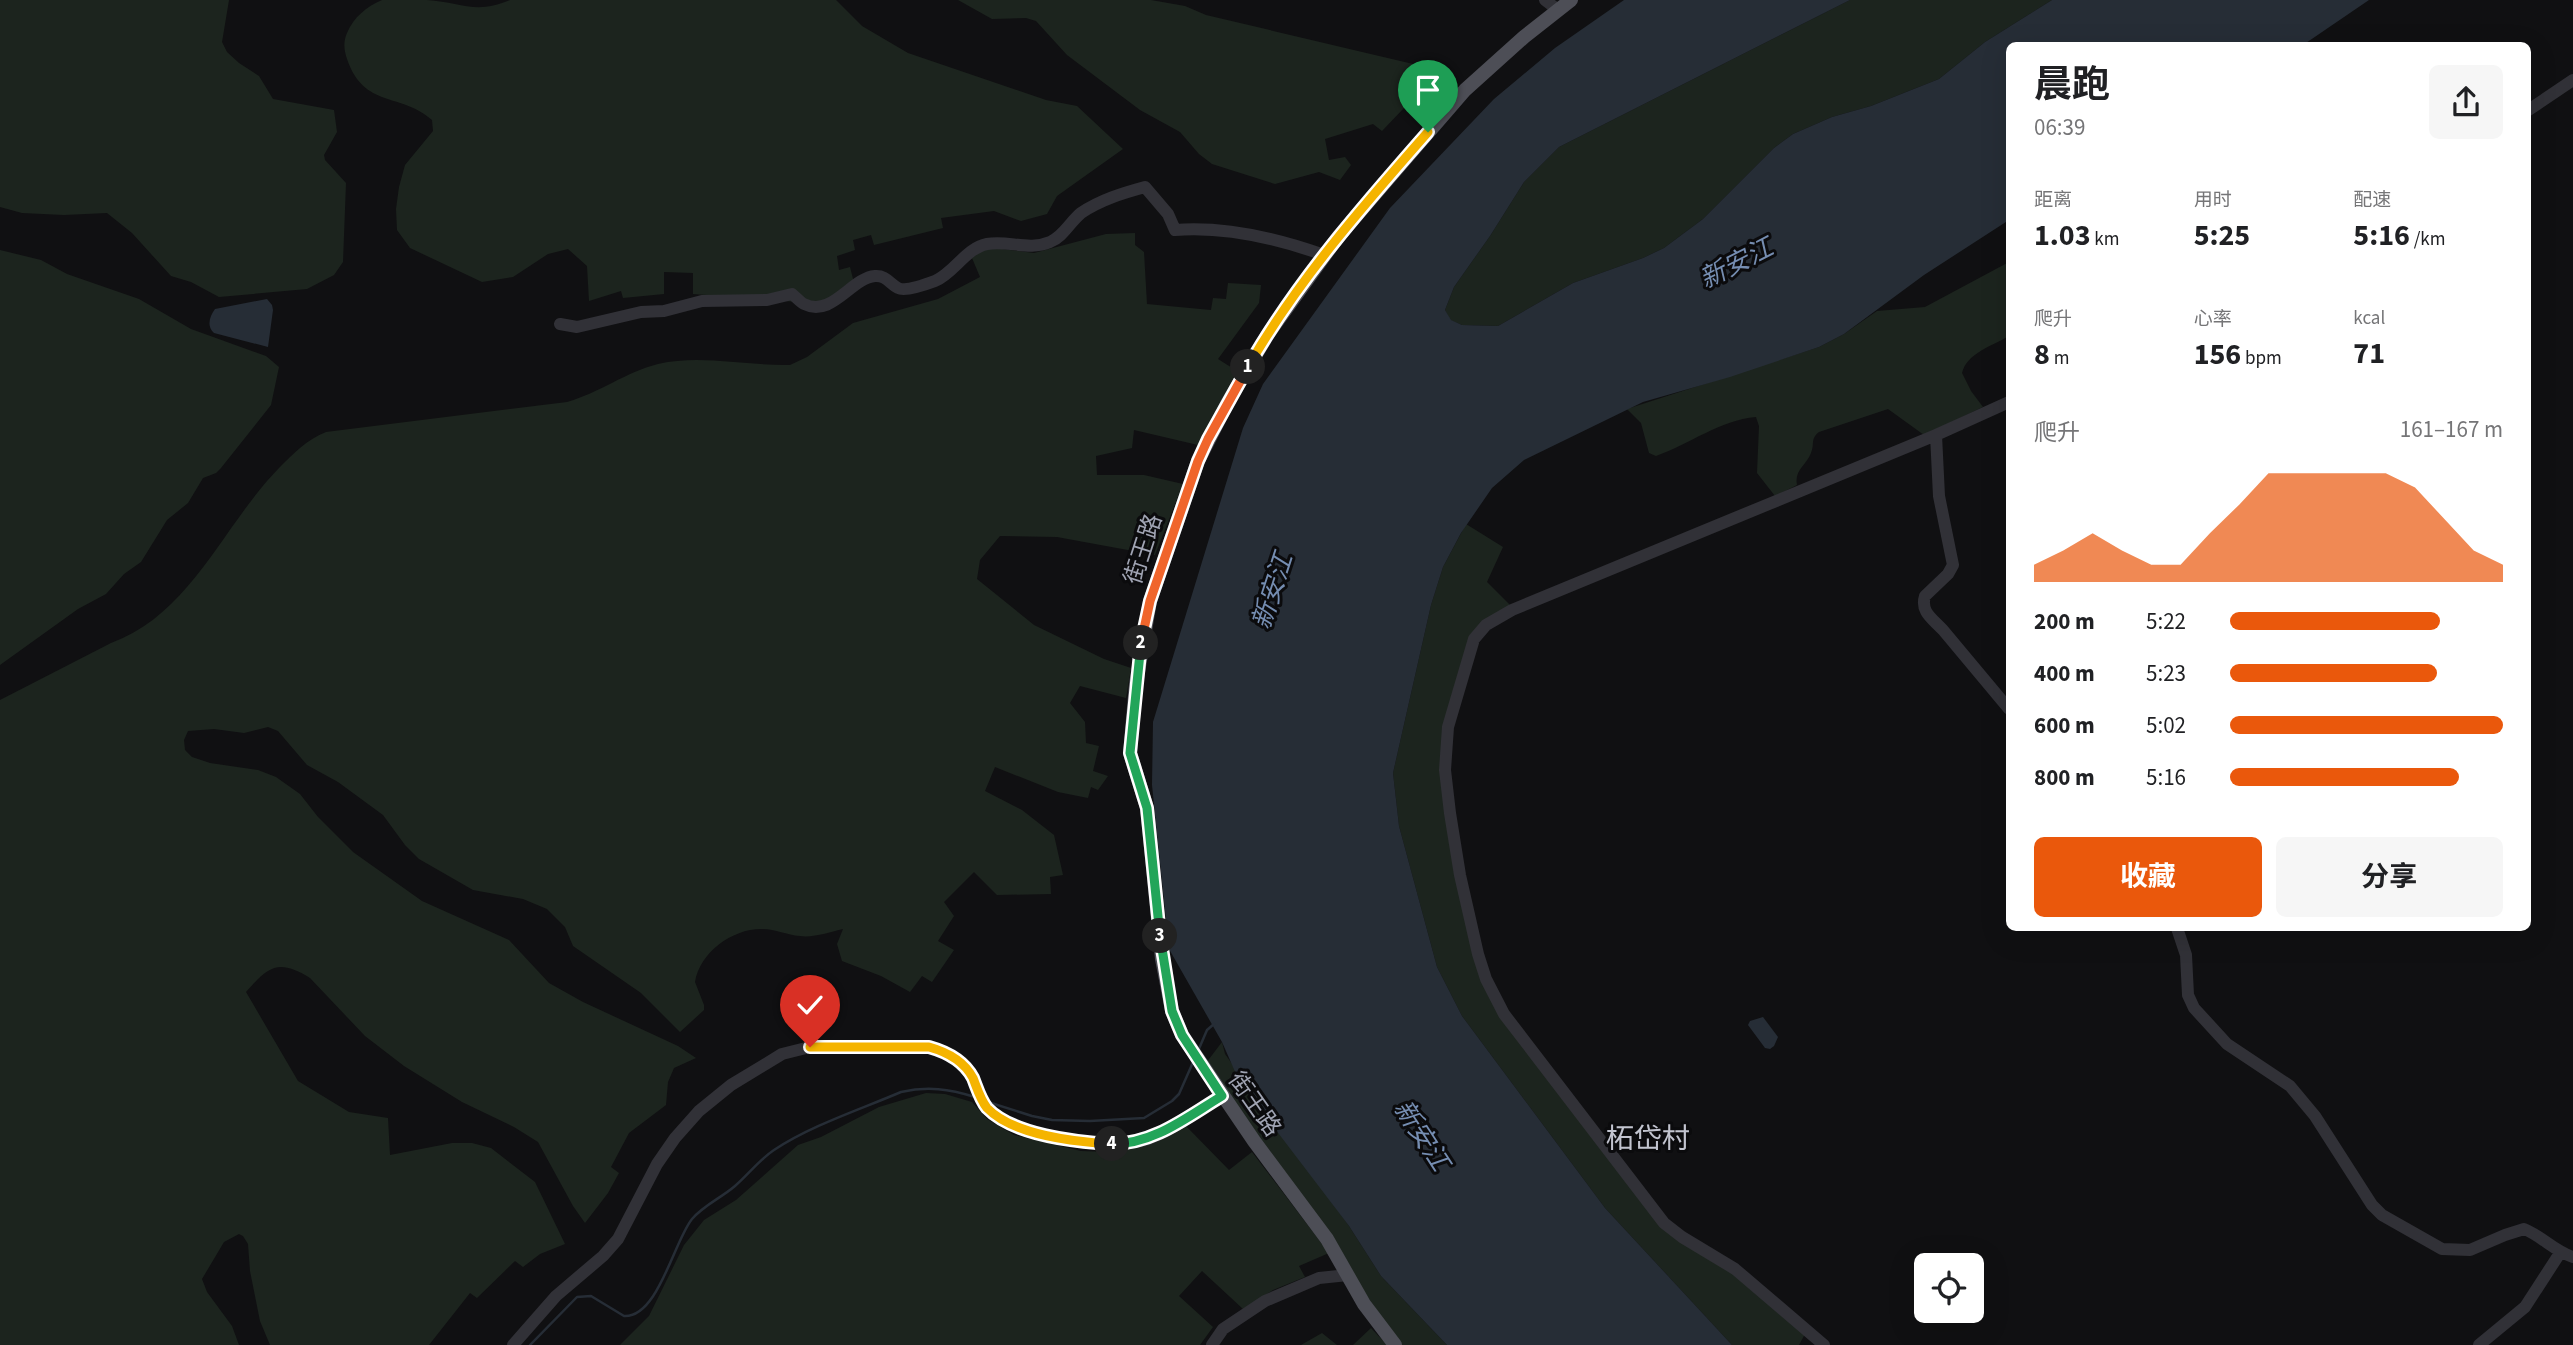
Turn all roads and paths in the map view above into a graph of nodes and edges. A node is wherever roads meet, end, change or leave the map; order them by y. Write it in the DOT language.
graph roads {
  1 [pos="1545,0"];
  2 [pos="1571,0"];
  3 [pos="1558,10"];
  4 [pos="2573,80"];
  5 [pos="2531,108"];
  6 [pos="1324,255"];
  7 [pos="560,324"];
  8 [pos="2006,403"];
  9 [pos="1937,435"];
  10 [pos="2006,705"];
  11 [pos="2178,931"];
  12 [pos="1222,1096"];
  13 [pos="2567,1255"];
  14 [pos="1348,1275"];
  15 [pos="513,1345"];
  16 [pos="1212,1345"];
  17 [pos="1395,1345"];
  18 [pos="1824,1345"];
  19 [pos="2479,1345"];
  1 -- 3 [label="street"];
  2 -- 3 [label="main road, 街王路"];
  3 -- 6 [label="main road, 街王路"];
  4 -- 5 [label="street"];
  6 -- 7 [label="street"];
  6 -- 12 [label="main road, 街王路"];
  8 -- 9 [label="street"];
  9 -- 10 [label="street"];
  9 -- 18 [label="street"];
  11 -- 13 [label="street"];
  12 -- 14 [label="main road, 街王路"];
  12 -- 15 [label="street"];
  13 -- 19 [label="street"];
  14 -- 16 [label="street"];
  14 -- 17 [label="main road, 街王路"];
}
